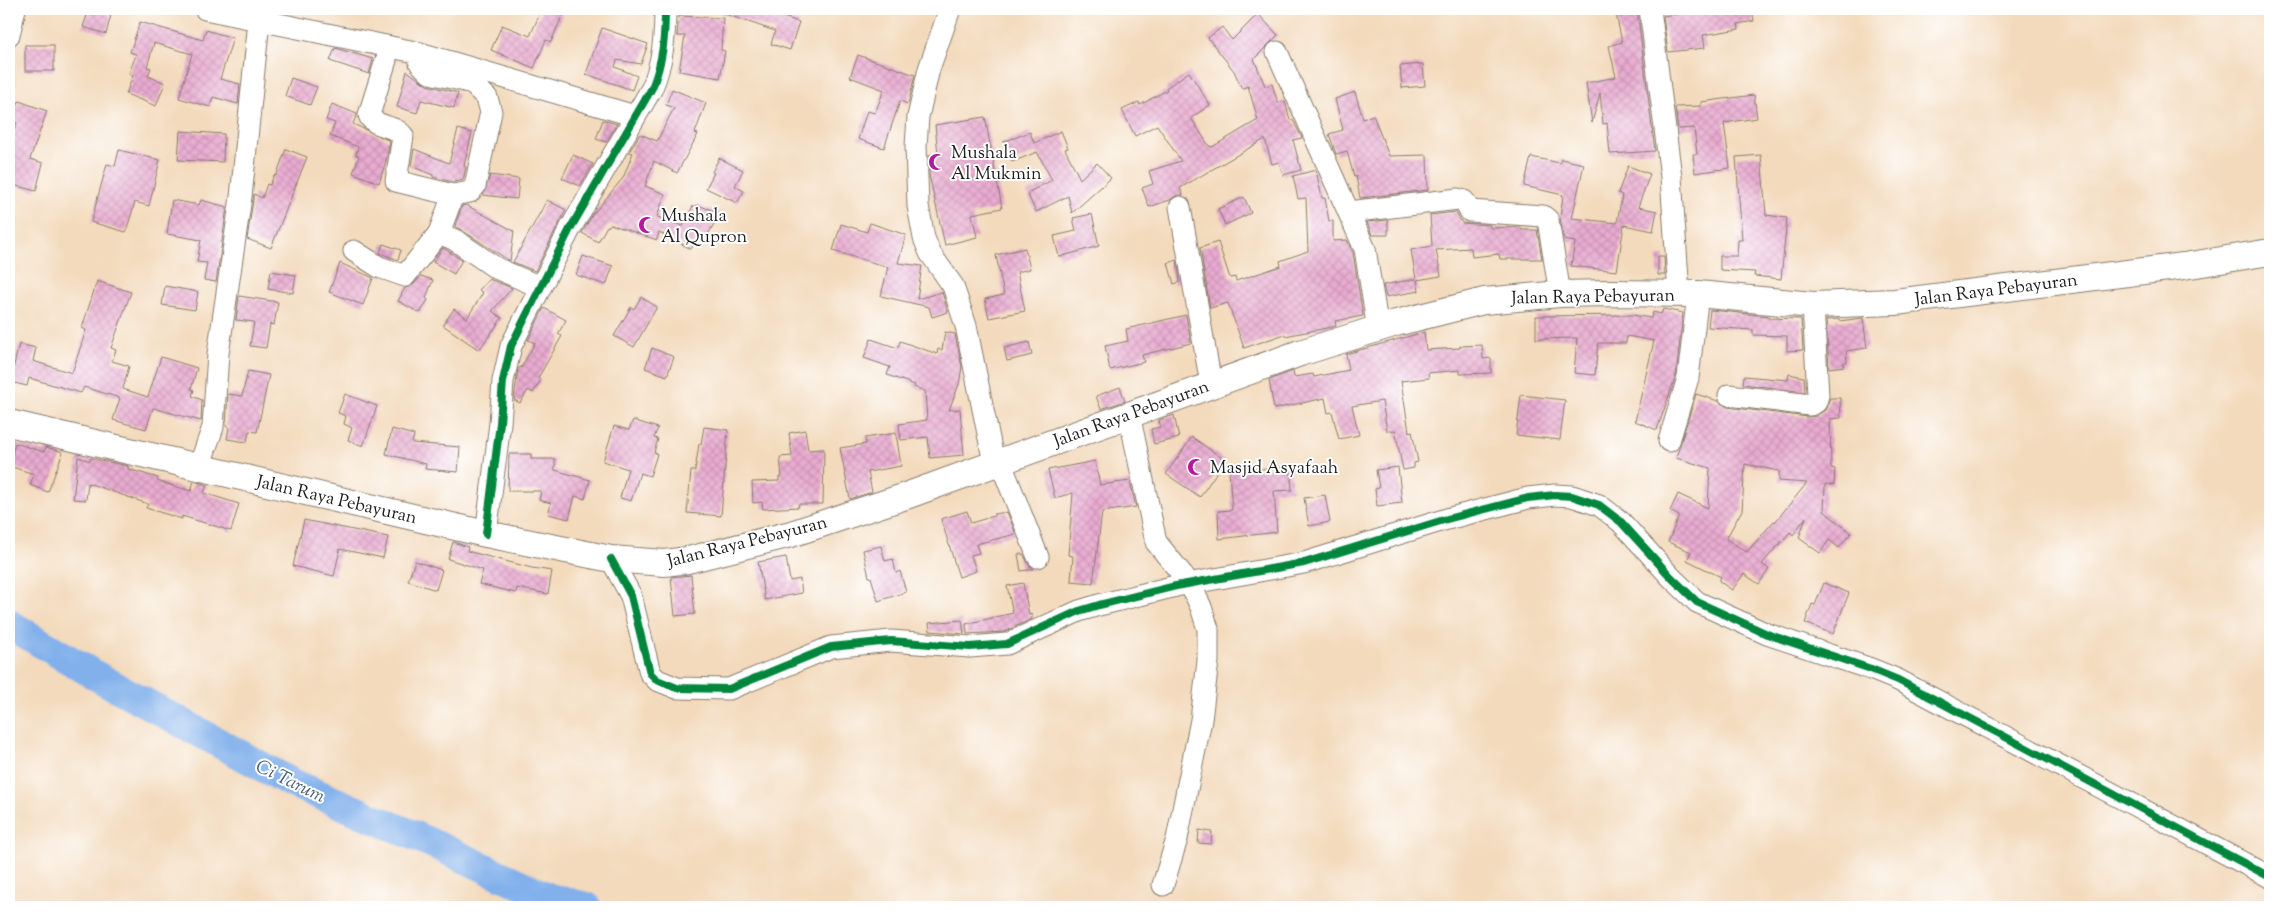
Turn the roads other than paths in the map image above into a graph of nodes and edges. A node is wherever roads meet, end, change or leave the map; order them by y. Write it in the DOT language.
graph roads {
  1 [pos="15,9"];
  2 [pos="205,9"];
  3 [pos="665,9"];
  4 [pos="950,9"];
  5 [pos="1650,9"];
  6 [pos="259,21"];
  7 [pos="9,35"];
  8 [pos="1277,52"];
  9 [pos="420,54"];
  10 [pos="386,60"];
  11 [pos="635,116"];
  12 [pos="452,195"];
  13 [pos="1180,207"];
  14 [pos="1349,212"];
  15 [pos="439,234"];
  16 [pos="354,251"];
  17 [pos="2270,252"];
  18 [pos="540,287"];
  19 [pos="1560,294"];
  20 [pos="1689,294"];
  21 [pos="1813,305"];
  22 [pos="1378,329"];
  23 [pos="1211,384"];
  24 [pos="1729,395"];
  25 [pos="1129,414"];
  26 [pos="9,423"];
  27 [pos="1669,441"];
  28 [pos="997,462"];
  29 [pos="199,467"];
  30 [pos="486,534"];
  31 [pos="1038,557"];
  32 [pos="611,559"];
  33 [pos="1183,585"];
  34 [pos="2270,877"];
  35 [pos="1163,885"];
  1 -- 7 [label="street"];
  2 -- 6 [label="street"];
  3 -- 11 [label="street"];
  4 -- 28 [label="street"];
  5 -- 20 [label="street"];
  6 -- 9 [label="street"];
  6 -- 29 [label="street"];
  8 -- 14 [label="street"];
  9 -- 11 [label="street"];
  9 -- 12 [label="street"];
  10 -- 12 [label="street"];
  11 -- 18 [label="street"];
  12 -- 15 [label="street"];
  13 -- 23 [label="street"];
  14 -- 19 [label="street"];
  14 -- 22 [label="street"];
  15 -- 16 [label="street"];
  15 -- 18 [label="street"];
  17 -- 21 [label="main road, Jalan Raya Pebayuran"];
  18 -- 30 [label="street"];
  19 -- 20 [label="main road, Jalan Raya Pebayuran"];
  19 -- 22 [label="main road, Jalan Raya Pebayuran"];
  20 -- 21 [label="main road, Jalan Raya Pebayuran"];
  20 -- 27 [label="street"];
  21 -- 24 [label="street"];
  22 -- 23 [label="main road, Jalan Raya Pebayuran"];
  23 -- 25 [label="main road, Jalan Raya Pebayuran"];
  25 -- 28 [label="main road, Jalan Raya Pebayuran"];
  25 -- 33 [label="street"];
  26 -- 29 [label="main road, Jalan Raya Pebayuran"];
  28 -- 31 [label="street"];
  28 -- 32 [label="main road, Jalan Raya Pebayuran"];
  29 -- 30 [label="main road, Jalan Raya Pebayuran"];
  30 -- 32 [label="main road, Jalan Raya Pebayuran"];
  32 -- 33 [label="street"];
  33 -- 34 [label="street"];
  33 -- 35 [label="street"];
}
